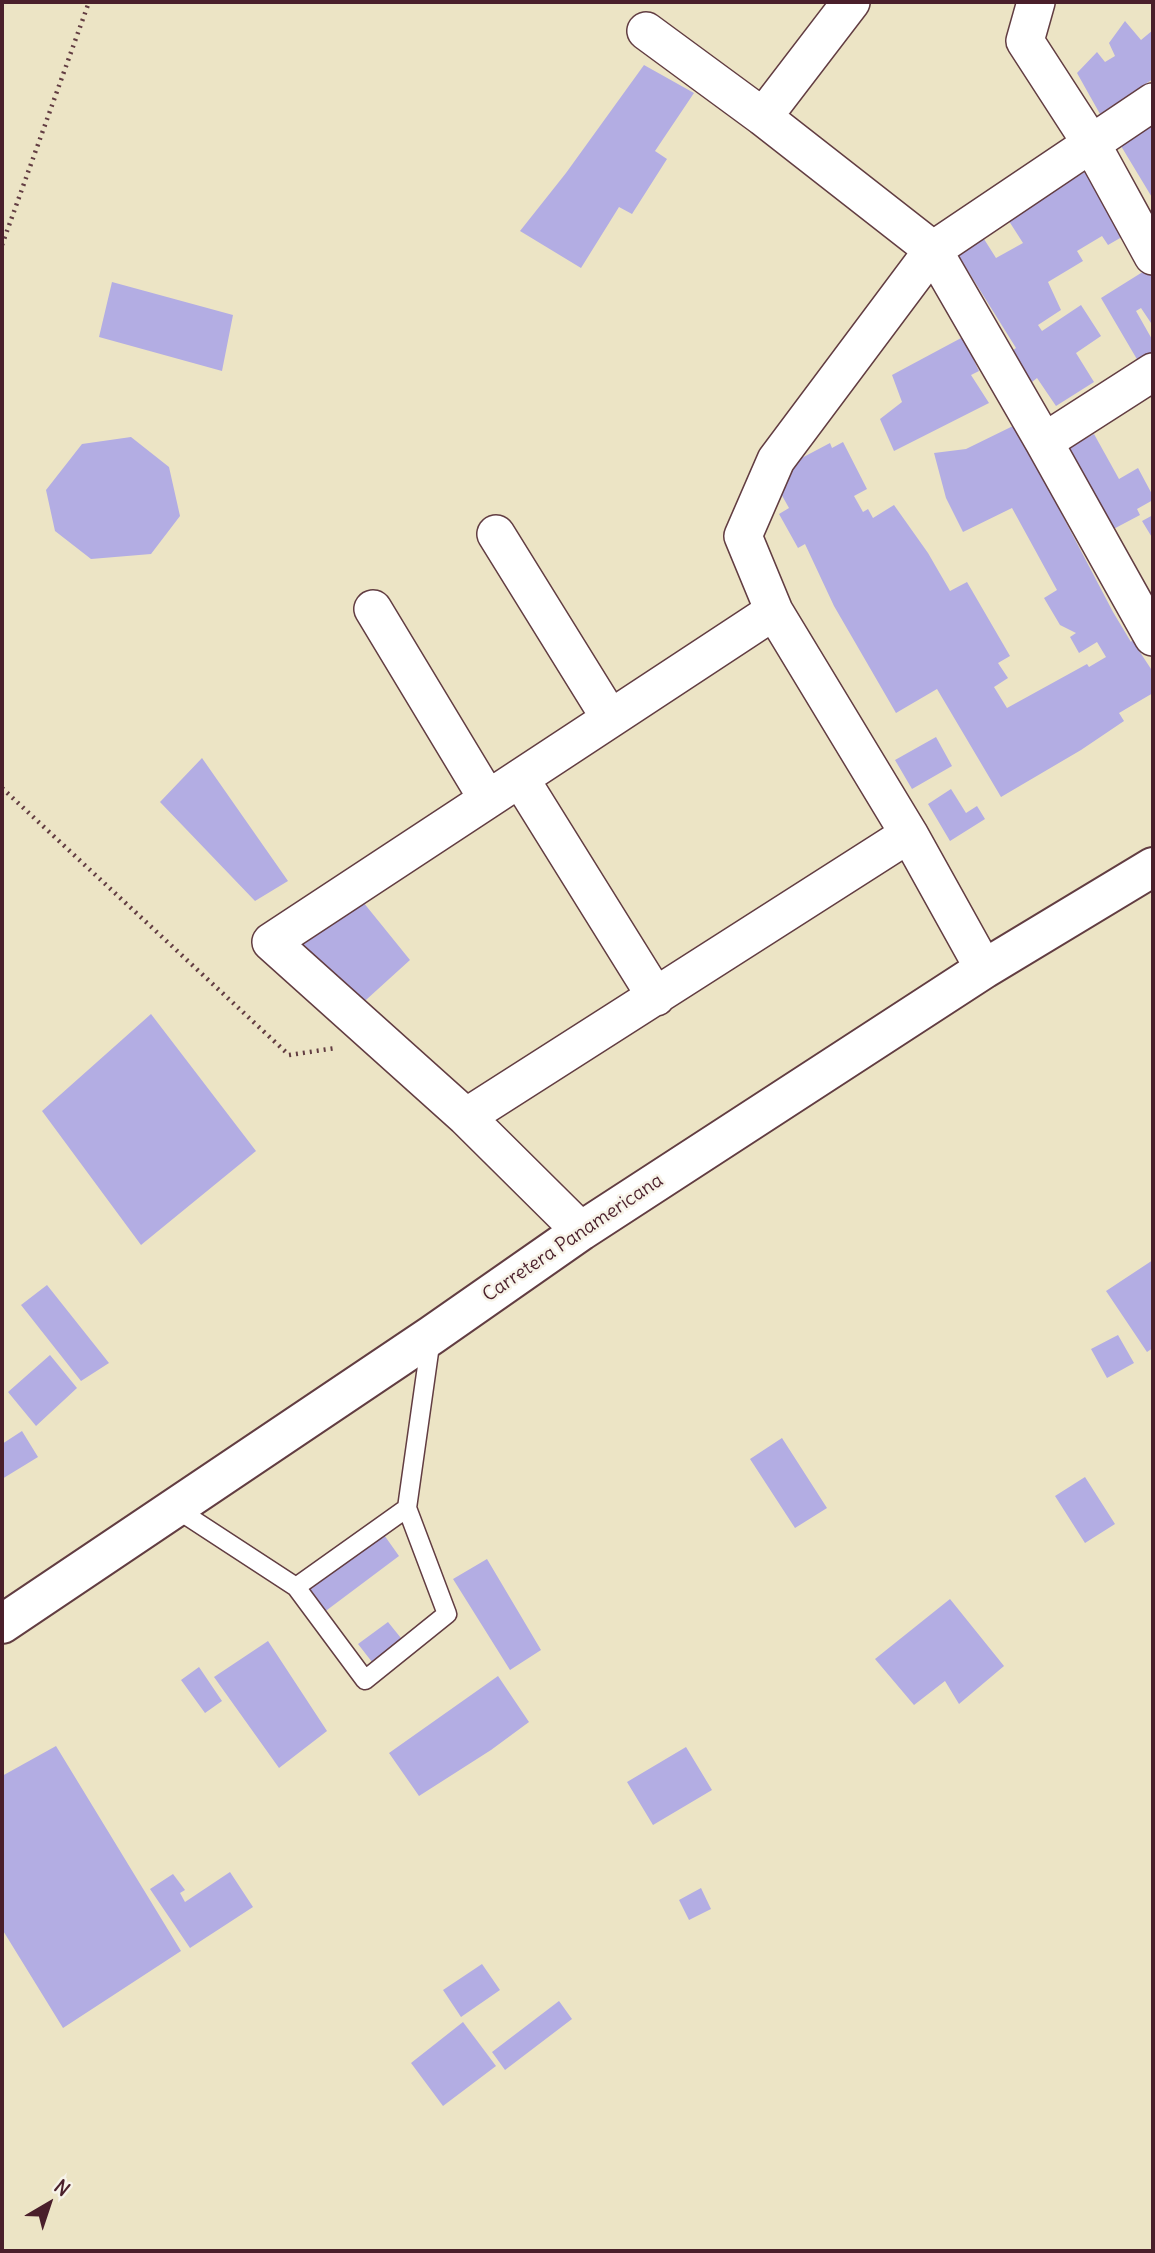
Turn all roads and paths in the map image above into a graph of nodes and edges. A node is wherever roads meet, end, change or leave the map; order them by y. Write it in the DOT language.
graph roads {
  1 [pos="89,2"];
  2 [pos="851,2"];
  3 [pos="1036,2"];
  4 [pos="646,31"];
  5 [pos="1153,102"];
  6 [pos="764,117"];
  7 [pos="1091,143"];
  8 [pos="2,245"];
  9 [pos="933,250"];
  10 [pos="1153,256"];
  11 [pos="1153,372"];
  12 [pos="1045,442"];
  13 [pos="496,534"];
  14 [pos="373,609"];
  15 [pos="774,611"];
  16 [pos="1153,637"];
  17 [pos="610,718"];
  18 [pos="521,780"];
  19 [pos="2,788"];
  20 [pos="487,798"];
  21 [pos="909,834"];
  22 [pos="1153,867"];
  23 [pos="984,969"];
  24 [pos="656,997"];
  25 [pos="381,1042"];
  26 [pos="466,1117"];
  27 [pos="581,1231"];
  28 [pos="432,1335"];
  29 [pos="175,1508"];
  30 [pos="407,1508"];
  31 [pos="296,1587"];
  32 [pos="2,1625"];
  1 -- 8 [label="path"];
  2 -- 6 [label="street"];
  3 -- 7 [label="street"];
  4 -- 6 [label="street"];
  5 -- 7 [label="street"];
  6 -- 9 [label="street"];
  7 -- 9 [label="street"];
  7 -- 10 [label="street"];
  9 -- 12 [label="street"];
  9 -- 15 [label="street"];
  11 -- 12 [label="street"];
  12 -- 16 [label="street"];
  13 -- 17 [label="street"];
  14 -- 20 [label="street"];
  15 -- 17 [label="street"];
  15 -- 21 [label="street"];
  17 -- 18 [label="street"];
  18 -- 20 [label="street"];
  18 -- 24 [label="street"];
  19 -- 25 [label="path"];
  20 -- 25 [label="street"];
  21 -- 23 [label="street"];
  21 -- 24 [label="street"];
  22 -- 23 [label="main road, Carretera Panamericana"];
  23 -- 27 [label="main road, Carretera Panamericana"];
  24 -- 26 [label="street"];
  25 -- 26 [label="street"];
  26 -- 27 [label="street"];
  27 -- 28 [label="main road, Carretera Panamericana"];
  28 -- 29 [label="main road, Carretera Panamericana"];
  28 -- 30 [label="lane"];
  29 -- 31 [label="lane"];
  29 -- 32 [label="main road, Carretera Panamericana"];
  30 -- 31 [label="lane"];
  30 -- 31 [label="lane"];
}
